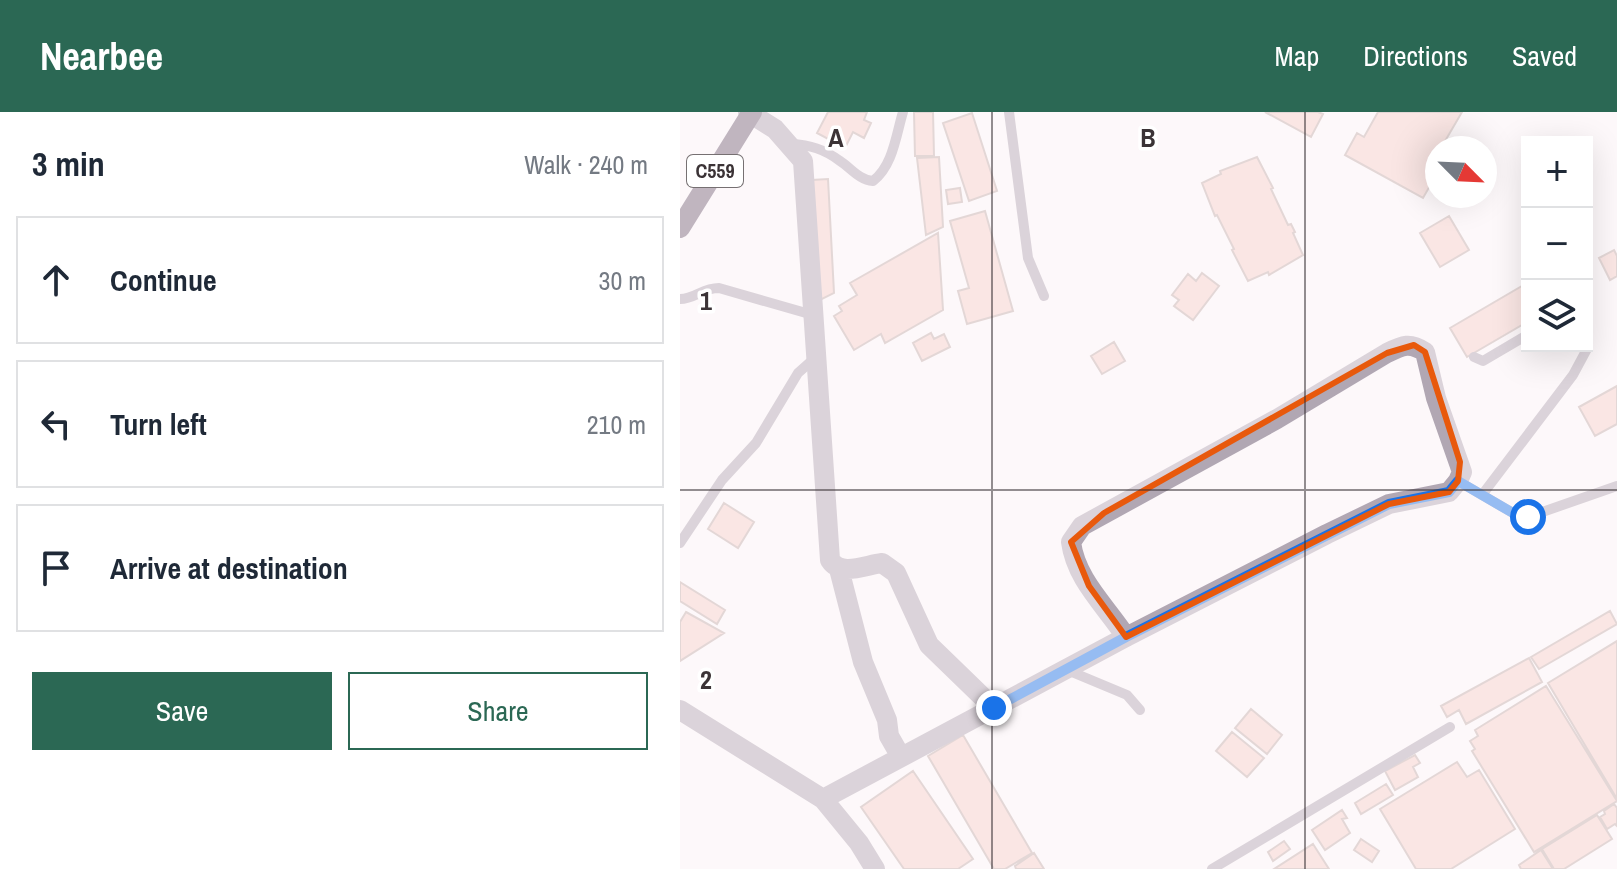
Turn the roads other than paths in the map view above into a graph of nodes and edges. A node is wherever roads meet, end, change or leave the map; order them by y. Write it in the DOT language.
graph roads {
  1 [pos="903,112"];
  2 [pos="1009,112"];
  3 [pos="750,113"];
  4 [pos="791,144"];
  5 [pos="680,228"];
  6 [pos="1044,296"];
  7 [pos="680,299"];
  8 [pos="815,316"];
  9 [pos="1521,339"];
  10 [pos="1585,352"];
  11 [pos="818,356"];
  12 [pos="1474,357"];
  13 [pos="1458,481"];
  14 [pos="1617,486"];
  15 [pos="1482,495"];
  16 [pos="680,543"];
  17 [pos="839,569"];
  18 [pos="1126,637"];
  19 [pos="1065,669"];
  20 [pos="994,708"];
  21 [pos="1140,710"];
  22 [pos="681,713"];
  23 [pos="1450,727"];
  24 [pos="901,757"];
  25 [pos="823,799"];
  26 [pos="875,869"];
  27 [pos="1212,869"];
  1 -- 4 [label="lane"];
  2 -- 6 [label="lane"];
  3 -- 4 [label="street"];
  3 -- 5 [label="main road, C559"];
  4 -- 8 [label="street"];
  7 -- 8 [label="lane"];
  8 -- 11 [label="street"];
  9 -- 12 [label="lane"];
  10 -- 15 [label="lane"];
  11 -- 16 [label="lane"];
  11 -- 17 [label="street"];
  13 -- 15 [label="lane"];
  13 -- 18 [label="street"];
  13 -- 18 [label="street"];
  14 -- 15 [label="lane"];
  17 -- 20 [label="street"];
  17 -- 24 [label="street"];
  18 -- 19 [label="street"];
  19 -- 20 [label="street"];
  19 -- 21 [label="lane"];
  20 -- 24 [label="street"];
  22 -- 25 [label="street"];
  23 -- 27 [label="lane"];
  24 -- 25 [label="street"];
  25 -- 26 [label="street"];
}
